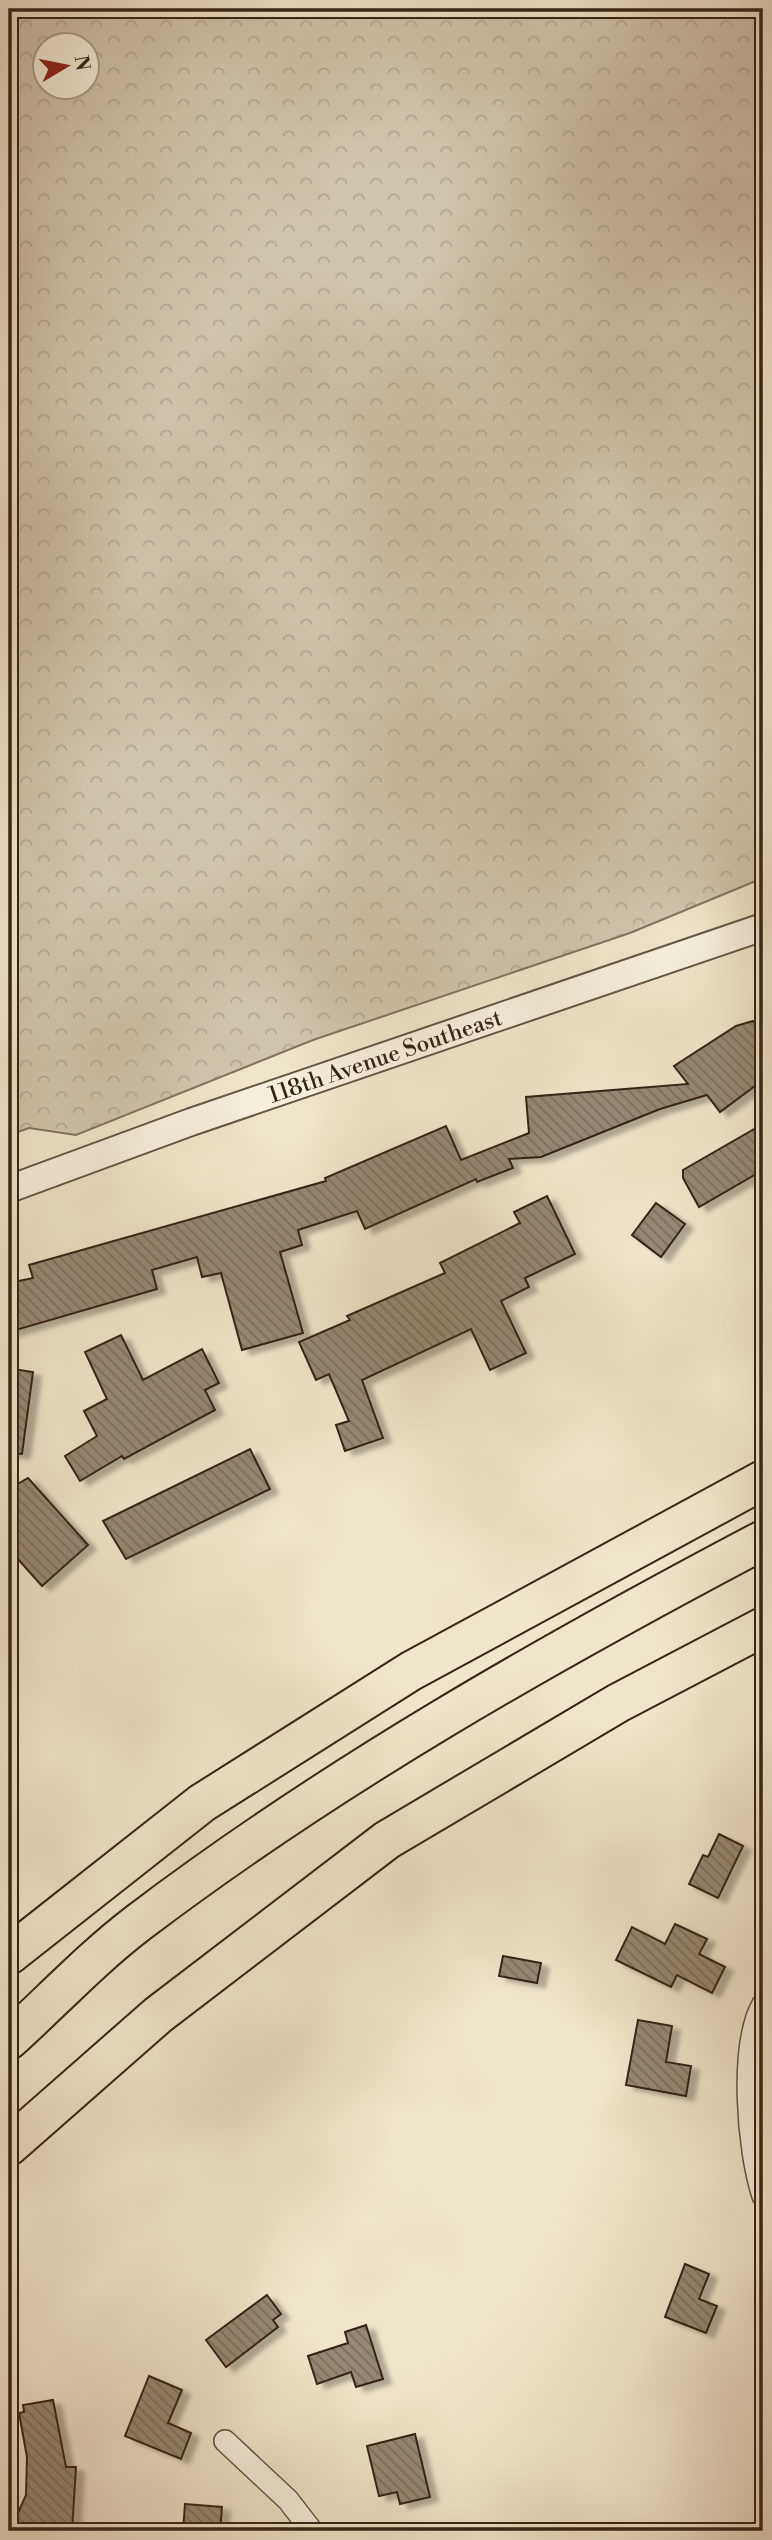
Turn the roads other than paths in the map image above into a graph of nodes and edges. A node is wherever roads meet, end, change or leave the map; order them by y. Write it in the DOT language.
graph roads {
  1 [pos="763,927"];
  2 [pos="9,1189"];
  3 [pos="763,1480"];
  4 [pos="763,1540"];
  5 [pos="763,1627"];
  6 [pos="9,1955"];
  7 [pos="761,2009"];
  8 [pos="9,2040"];
  9 [pos="9,2146"];
  10 [pos="763,2196"];
  11 [pos="225,2441"];
  12 [pos="312,2531"];
  1 -- 2 [label="street, 118th Avenue Southeast"];
  3 -- 6 [label="highway"];
  4 -- 8 [label="highway"];
  5 -- 9 [label="highway"];
  7 -- 10 [label="street"];
  11 -- 12 [label="street"];
}
